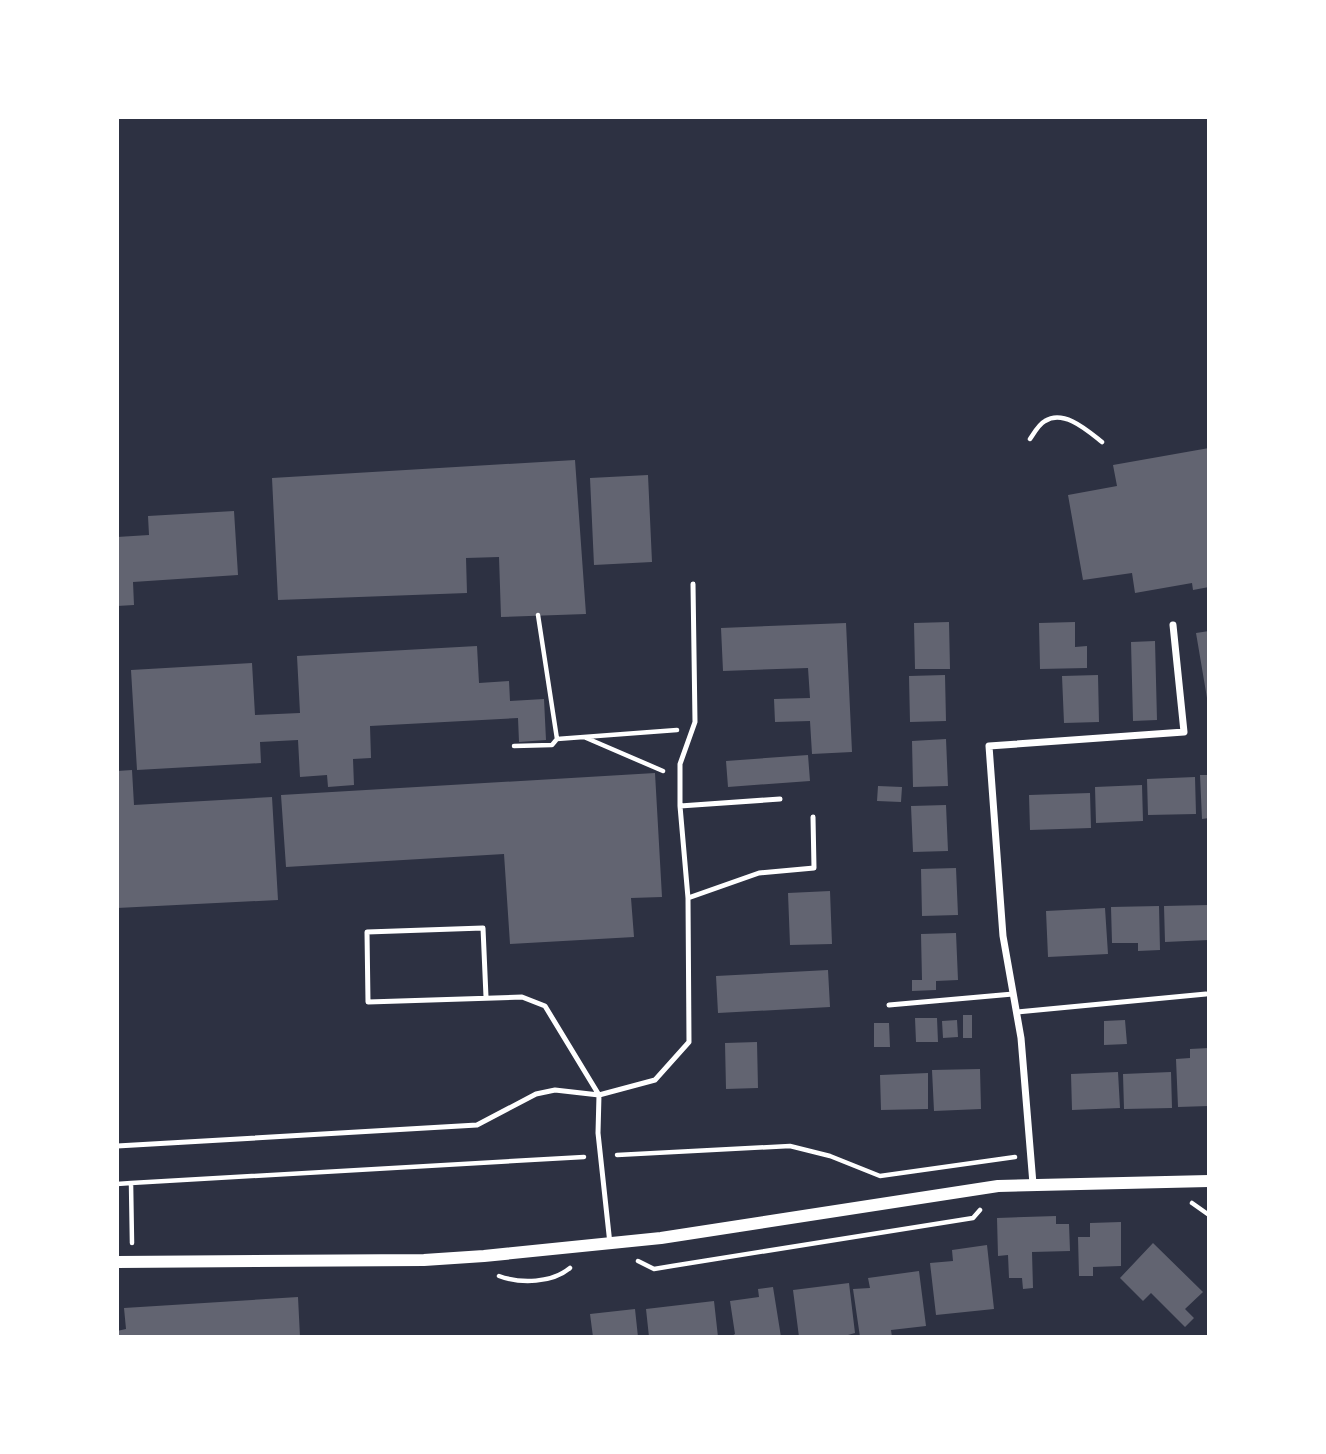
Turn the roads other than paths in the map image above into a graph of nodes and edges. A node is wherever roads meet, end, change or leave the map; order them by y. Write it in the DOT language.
graph roads {
  1 [pos="693,584"];
  2 [pos="1173,625"];
  3 [pos="780,799"];
  4 [pos="680,806"];
  5 [pos="813,817"];
  6 [pos="688,898"];
  7 [pos="1013,994"];
  8 [pos="1206,994"];
  9 [pos="486,996"];
  10 [pos="889,1004"];
  11 [pos="1017,1012"];
  12 [pos="600,1095"];
  13 [pos="117,1146"];
  14 [pos="1209,1181"];
  15 [pos="1033,1184"];
  16 [pos="610,1244"];
  17 [pos="117,1262"];
  1 -- 4 [label="lane"];
  2 -- 7 [label="street"];
  3 -- 4 [label="lane"];
  4 -- 6 [label="lane"];
  5 -- 6 [label="lane"];
  6 -- 12 [label="lane"];
  7 -- 10 [label="lane"];
  7 -- 11 [label="street"];
  8 -- 11 [label="lane"];
  9 -- 9 [label="lane"];
  9 -- 12 [label="lane"];
  11 -- 15 [label="street"];
  12 -- 13 [label="lane"];
  12 -- 16 [label="lane"];
  14 -- 15 [label="street"];
  15 -- 16 [label="street"];
  16 -- 17 [label="street"];
}
